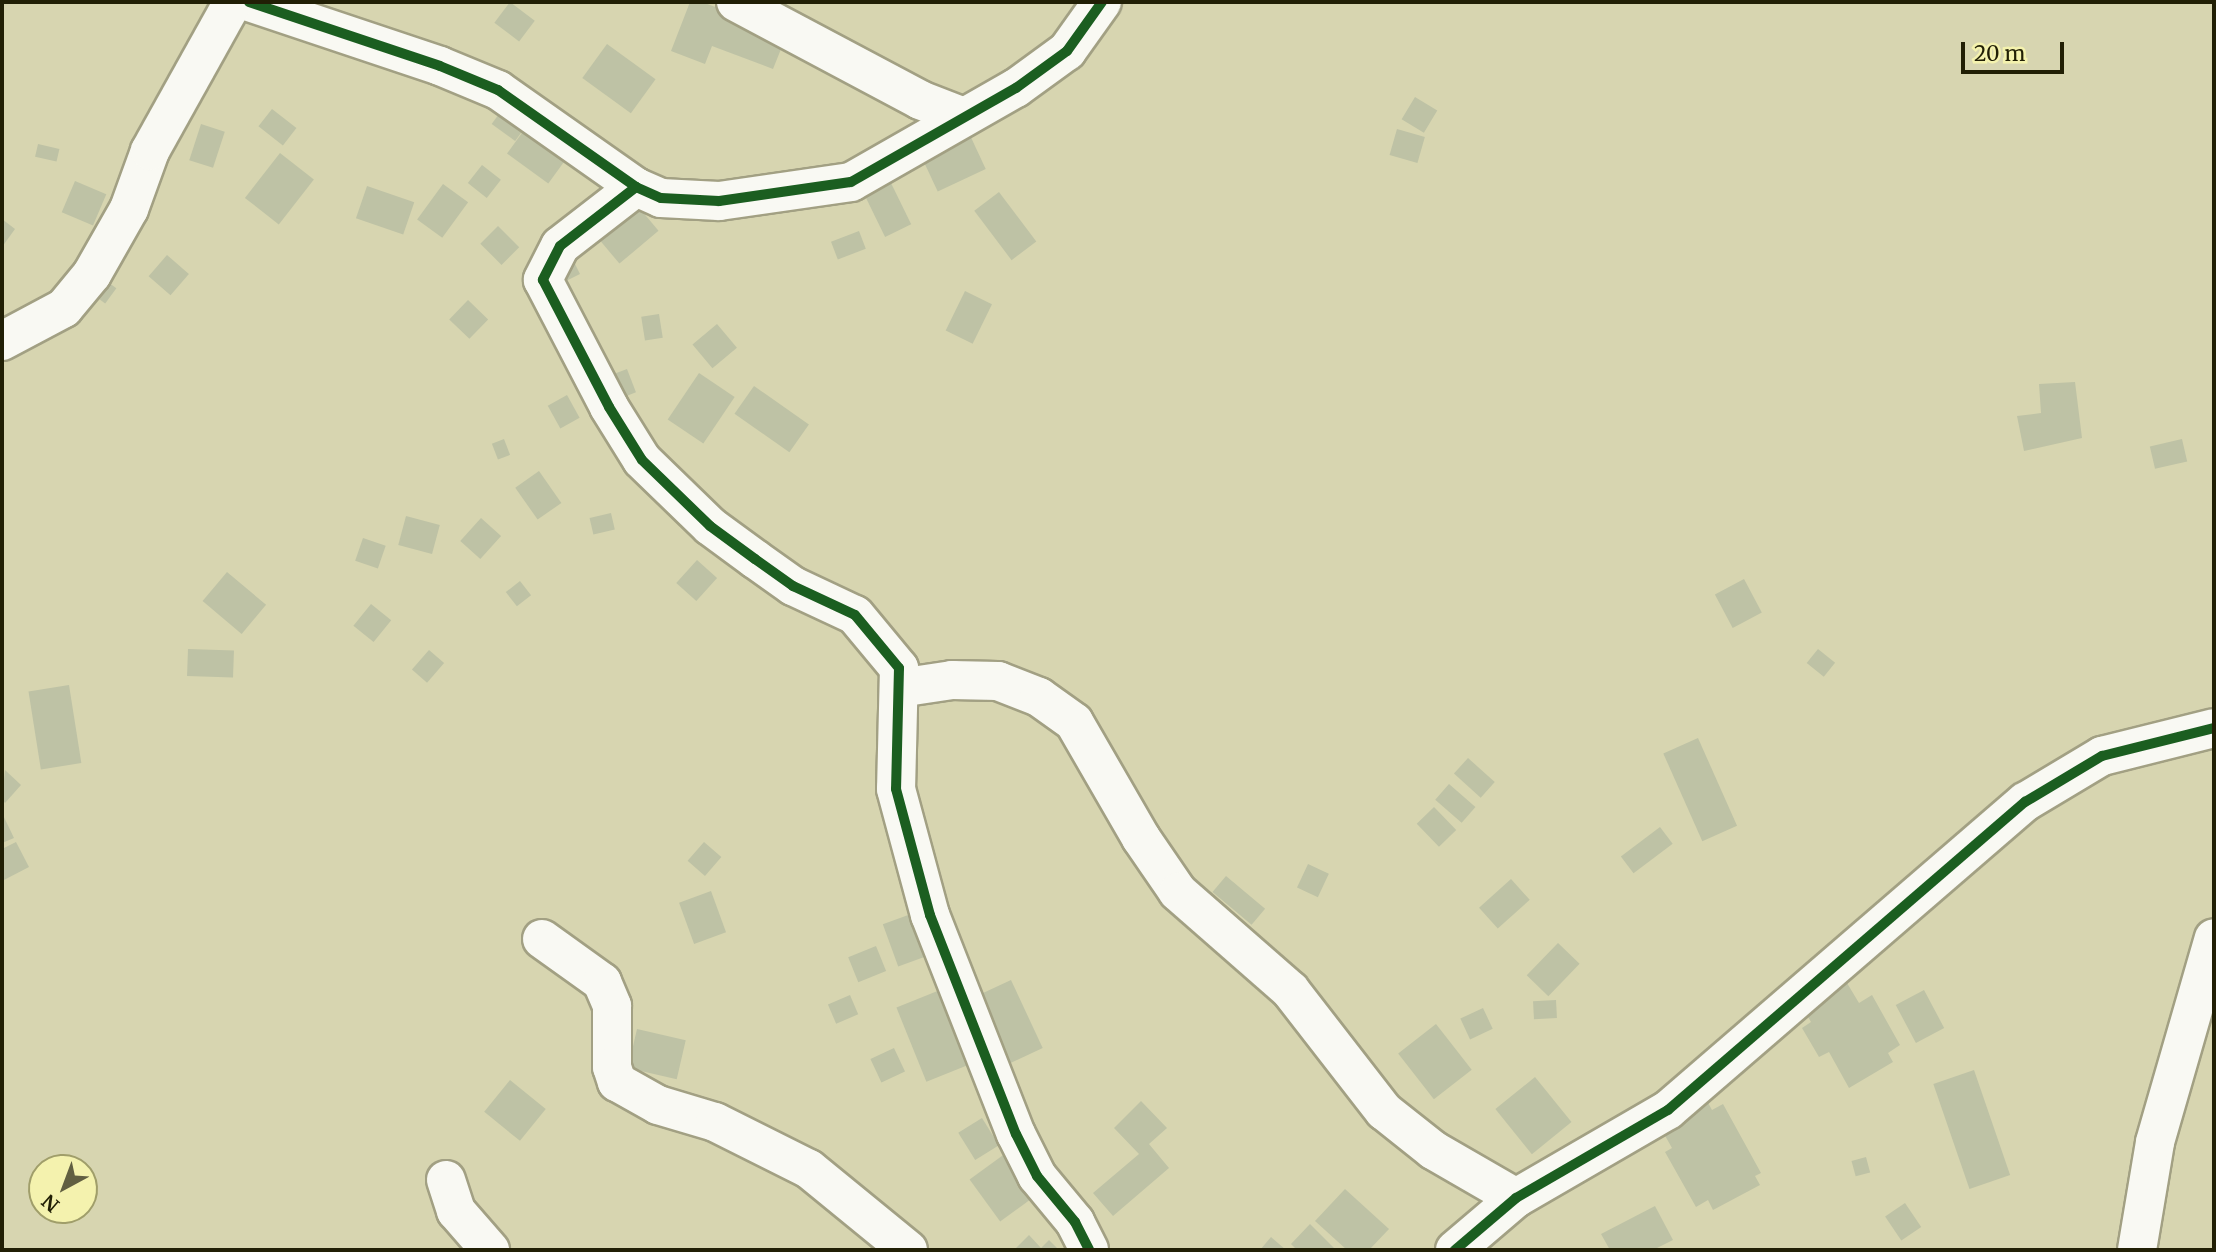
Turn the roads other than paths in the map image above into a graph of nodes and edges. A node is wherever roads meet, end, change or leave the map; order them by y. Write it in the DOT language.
graph roads {
  1 [pos="233,2"];
  2 [pos="249,2"];
  3 [pos="736,2"];
  4 [pos="1102,2"];
  5 [pos="964,117"];
  6 [pos="636,187"];
  7 [pos="2,341"];
  8 [pos="899,688"];
  9 [pos="2214,728"];
  10 [pos="2214,938"];
  11 [pos="542,939"];
  12 [pos="446,1180"];
  13 [pos="1516,1198"];
  14 [pos="490,1250"];
  15 [pos="908,1250"];
  16 [pos="1089,1250"];
  17 [pos="1455,1250"];
  18 [pos="2137,1250"];
  1 -- 7 [label="street"];
  2 -- 6 [label="street"];
  3 -- 5 [label="street"];
  4 -- 5 [label="street"];
  5 -- 6 [label="street"];
  6 -- 8 [label="street"];
  8 -- 13 [label="street"];
  8 -- 16 [label="street"];
  9 -- 13 [label="street"];
  10 -- 18 [label="street"];
  11 -- 15 [label="street"];
  12 -- 14 [label="street"];
  13 -- 17 [label="street"];
}
